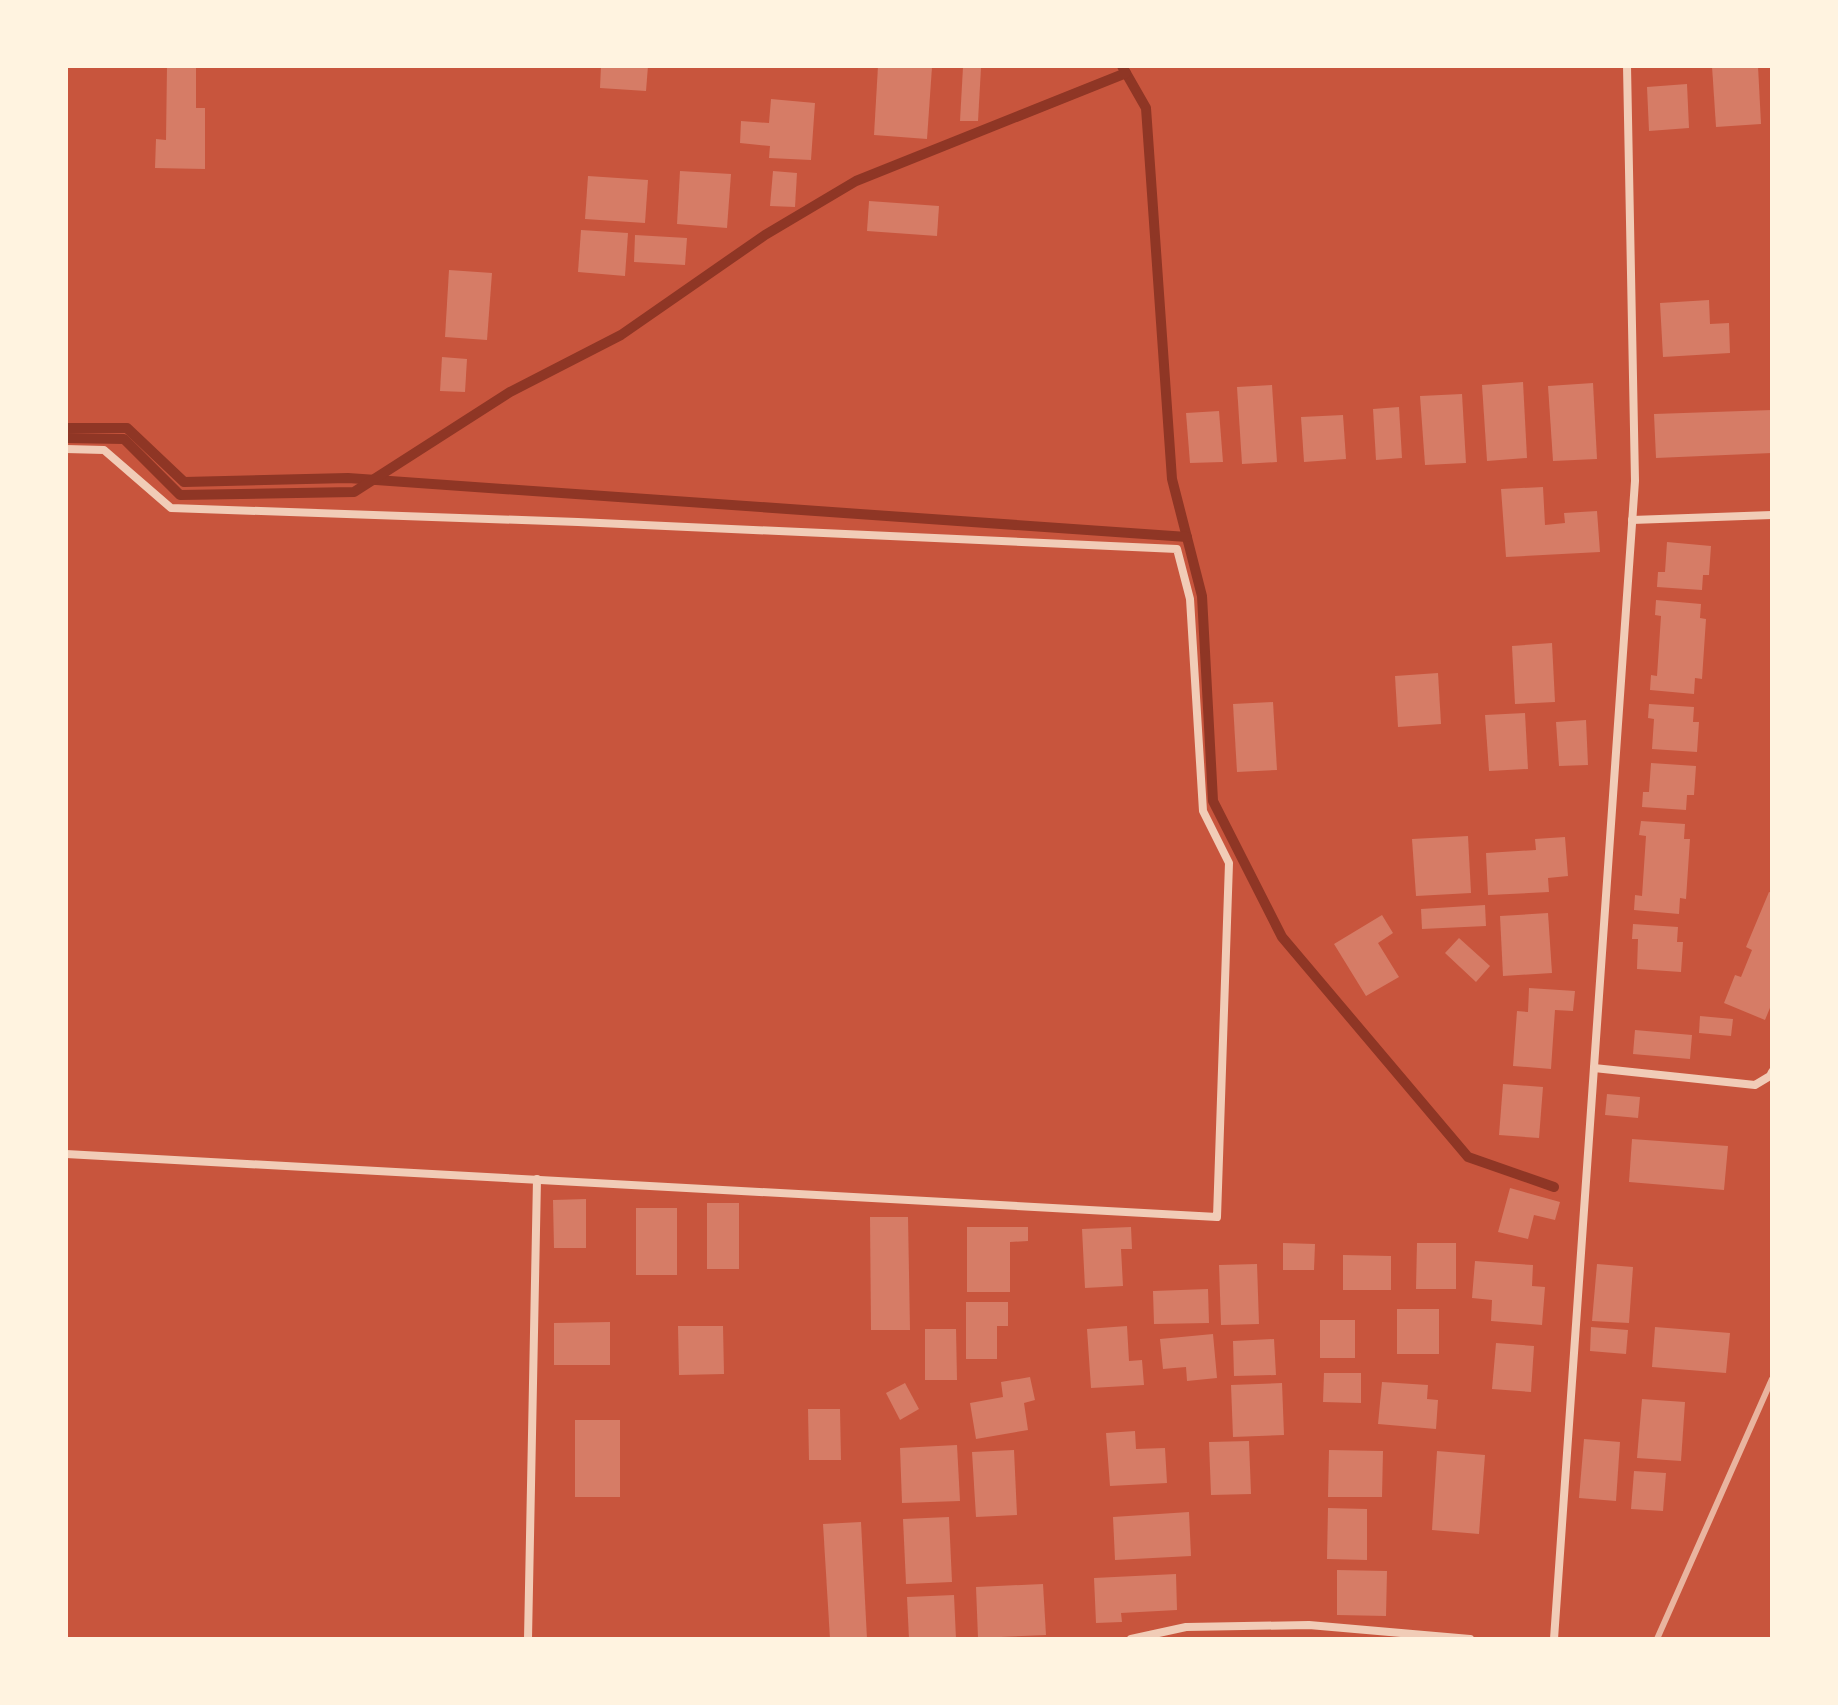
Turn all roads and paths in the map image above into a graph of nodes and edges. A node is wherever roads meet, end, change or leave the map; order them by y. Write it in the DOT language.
graph roads {
  1 [pos="1627,66"];
  2 [pos="66,449"];
  3 [pos="1772,515"];
  4 [pos="1632,520"];
  5 [pos="1594,1068"];
  6 [pos="1772,1072"];
  7 [pos="66,1154"];
  8 [pos="537,1179"];
  9 [pos="528,1639"];
  10 [pos="1131,1639"];
  11 [pos="1470,1639"];
  12 [pos="1554,1639"];
  1 -- 4 [label="street"];
  2 -- 8 [label="street"];
  3 -- 4 [label="street"];
  4 -- 5 [label="street"];
  5 -- 6 [label="street"];
  5 -- 12 [label="street"];
  7 -- 8 [label="street"];
  8 -- 9 [label="street"];
  10 -- 11 [label="street"];
}
